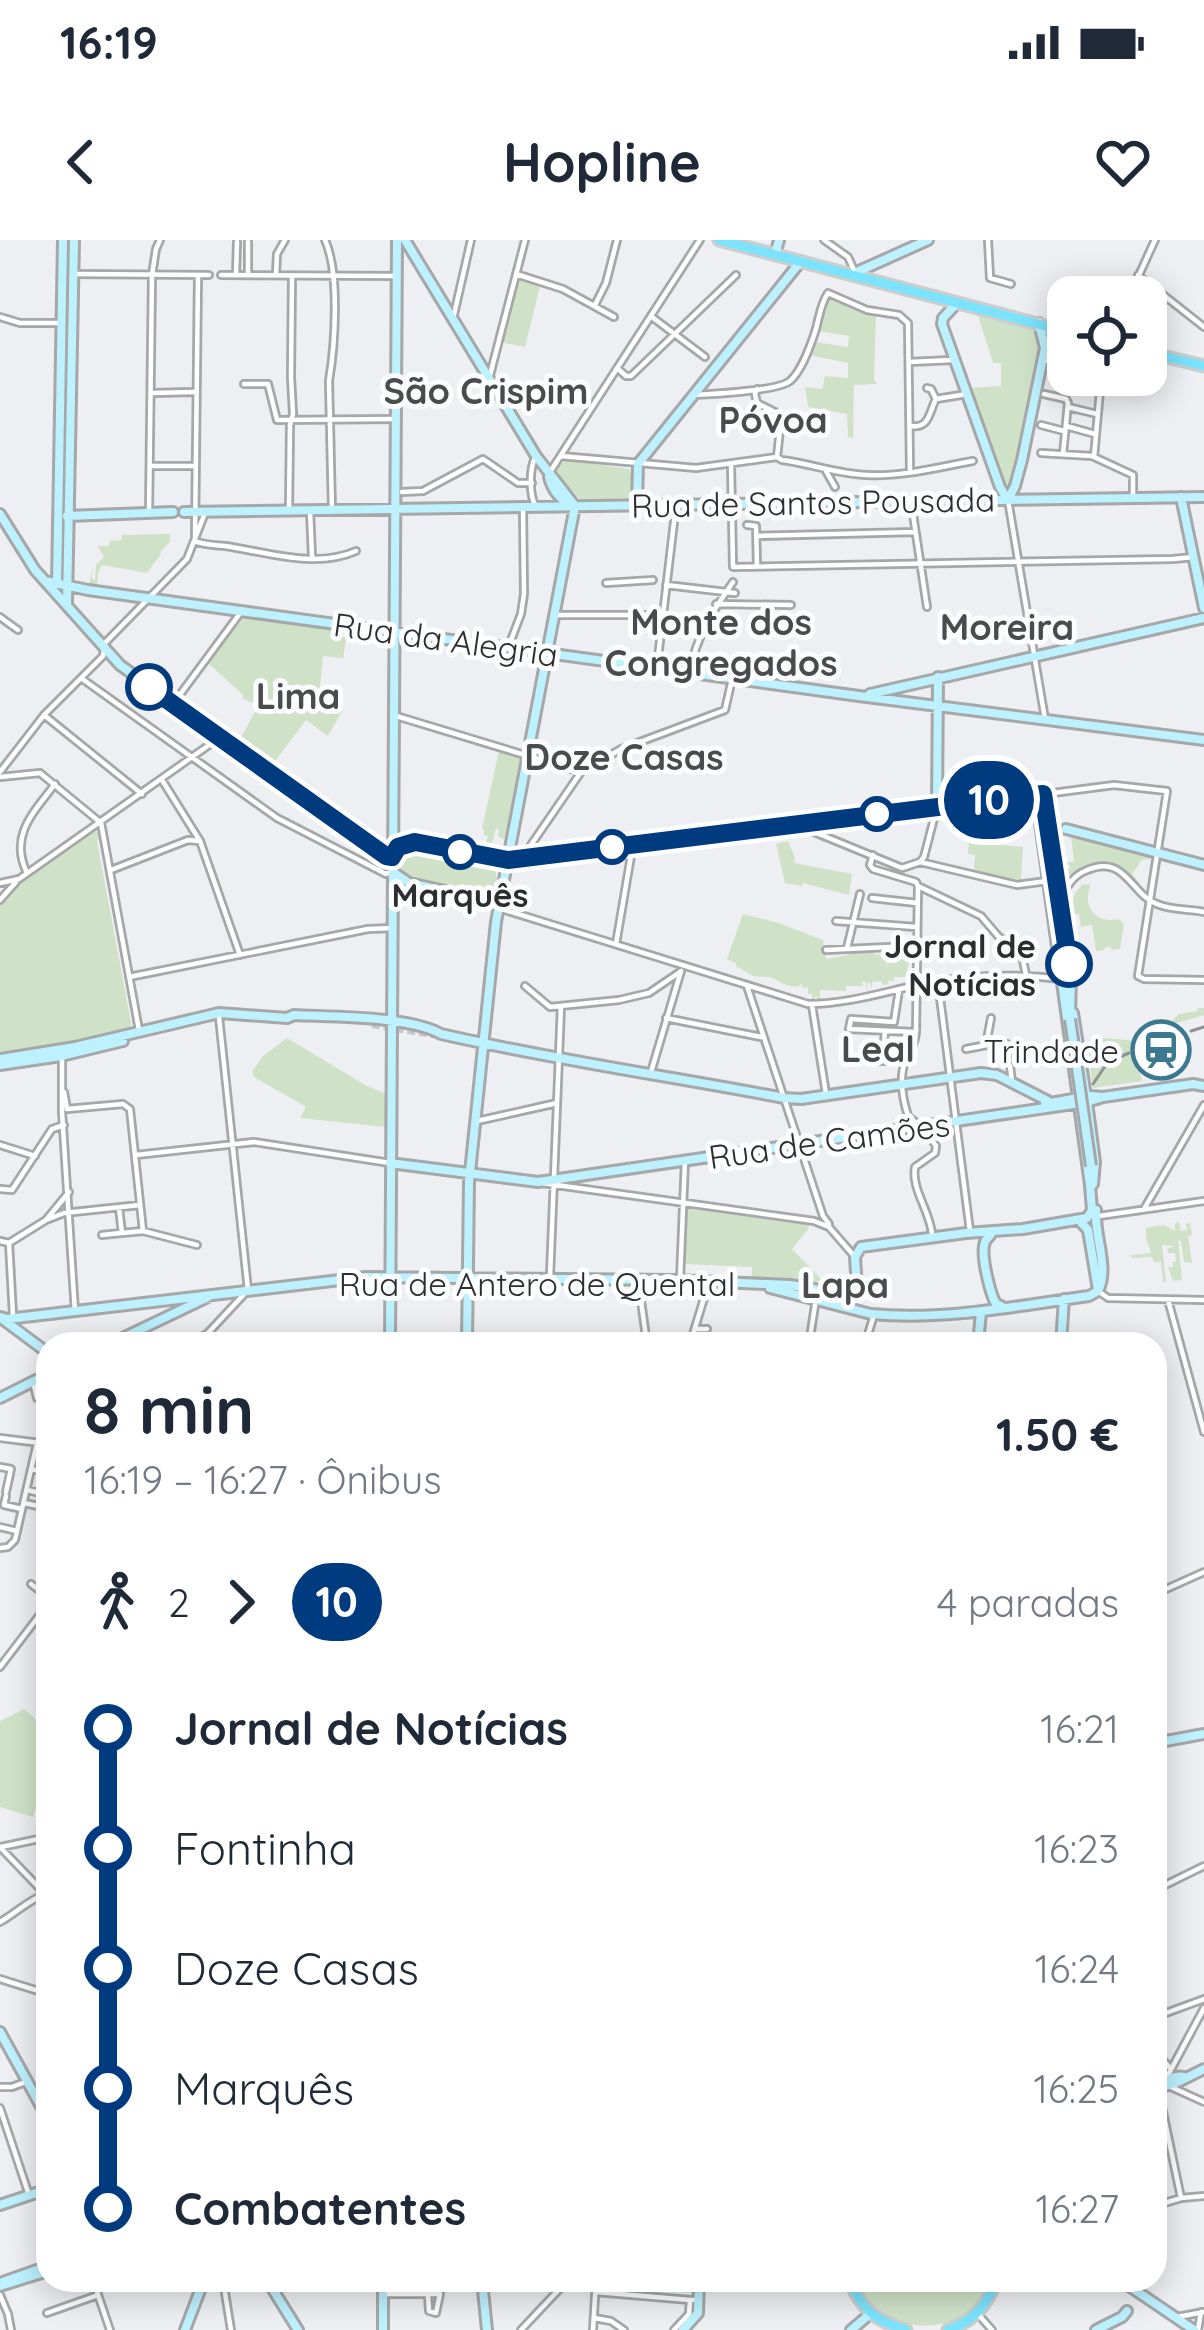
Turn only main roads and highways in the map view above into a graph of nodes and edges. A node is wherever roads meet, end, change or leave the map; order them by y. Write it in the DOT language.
graph roads {
  1 [pos="63,240"];
  2 [pos="74,240"];
  3 [pos="401,240"];
  4 [pos="779,240"];
  5 [pos="928,240"];
  6 [pos="724,241"];
  7 [pos="413,254"];
  8 [pos="775,255"];
  9 [pos="800,261"];
  10 [pos="397,265"];
  11 [pos="856,271"];
  12 [pos="842,272"];
  13 [pos="68,274"];
  14 [pos="881,282"];
  15 [pos="958,302"];
  16 [pos="1039,323"];
  17 [pos="1047,325"];
  18 [pos="1167,357"];
  19 [pos="1204,367"];
  20 [pos="65,407"];
  21 [pos="1204,496"];
  22 [pos="1181,497"];
  23 [pos="1008,500"];
  24 [pos="637,505"];
  25 [pos="575,506"];
  26 [pos="395,510"];
  27 [pos="173,512"];
  28 [pos="189,512"];
  29 [pos="0,514"];
  30 [pos="63,516"];
  31 [pos="2,530"];
  32 [pos="57,571"];
  33 [pos="43,579"];
  34 [pos="62,585"];
  35 [pos="67,606"];
  36 [pos="1204,608"];
  37 [pos="1204,618"];
  38 [pos="394,632"];
  39 [pos="549,652"];
  40 [pos="938,677"];
  41 [pos="892,688"];
  42 [pos="862,696"];
  43 [pos="893,700"];
  44 [pos="940,707"];
  45 [pos="1204,740"];
  46 [pos="1028,796"];
  47 [pos="937,807"];
  48 [pos="1052,828"];
  49 [pos="392,855"];
  50 [pos="488,857"];
  51 [pos="508,860"];
  52 [pos="1204,865"];
  53 [pos="393,871"];
  54 [pos="504,883"];
  55 [pos="1068,1006"];
  56 [pos="287,1018"];
  57 [pos="392,1022"];
  58 [pos="372,1024"];
  59 [pos="139,1032"];
  60 [pos="499,1044"];
  61 [pos="485,1045"];
  62 [pos="557,1057"];
  63 [pos="0,1062"];
  64 [pos="1200,1082"];
  65 [pos="1033,1093"];
  66 [pos="1082,1100"];
  67 [pos="1048,1101"];
  68 [pos="1031,1111"];
  69 [pos="391,1163"];
  70 [pos="470,1174"];
  71 [pos="1091,1184"];
  72 [pos="1087,1219"];
  73 [pos="996,1232"];
  74 [pos="390,1276"];
  75 [pos="468,1277"];
  76 [pos="988,1283"];
  77 [pos="790,1289"];
  78 [pos="1098,1291"];
  79 [pos="215,1295"];
  80 [pos="178,1298"];
  81 [pos="831,1298"];
  82 [pos="1064,1299"];
  83 [pos="1009,1307"];
  84 [pos="182,1309"];
  85 [pos="982,1311"];
  86 [pos="962,1314"];
  87 [pos="0,1317"];
  88 [pos="13,1322"];
  89 [pos="979,1326"];
  90 [pos="135,1332"];
  91 [pos="390,1332"];
  92 [pos="467,1332"];
  93 [pos="979,1332"];
  94 [pos="1061,1332"];
  95 [pos="36,1342"];
  96 [pos="36,1380"];
  97 [pos="0,1398"];
  98 [pos="1204,1734"];
  99 [pos="1167,1741"];
  100 [pos="1,2036"];
  101 [pos="1204,2068"];
  102 [pos="1167,2083"];
  103 [pos="36,2096"];
  104 [pos="36,2193"];
  105 [pos="0,2205"];
  106 [pos="36,2273"];
  107 [pos="0,2288"];
  108 [pos="199,2292"];
  109 [pos="275,2292"];
  110 [pos="383,2292"];
  111 [pos="483,2292"];
  112 [pos="697,2292"];
  113 [pos="854,2292"];
  114 [pos="991,2292"];
  115 [pos="1137,2292"];
  116 [pos="1145,2296"];
  117 [pos="871,2314"];
  118 [pos="185,2330"];
  119 [pos="298,2330"];
  120 [pos="382,2330"];
  121 [pos="486,2330"];
  122 [pos="679,2330"];
  123 [pos="851,2330"];
  124 [pos="906,2330"];
  125 [pos="947,2330"];
  126 [pos="1096,2330"];
  127 [pos="1196,2330"];
  1 -- 13 [label="main road"];
  2 -- 13 [label="main road"];
  3 -- 7 [label="main road"];
  3 -- 10 [label="main road"];
  4 -- 8 [label="main road"];
  5 -- 11 [label="main road"];
  6 -- 8 [label="main road"];
  7 -- 10 [label="main road"];
  7 -- 25 [label="main road"];
  8 -- 9 [label="main road"];
  9 -- 12 [label="main road"];
  9 -- 24 [label="main road"];
  10 -- 26 [label="main road"];
  11 -- 12 [label="main road"];
  11 -- 14 [label="main road"];
  12 -- 14 [label="main road"];
  13 -- 20 [label="main road"];
  13 -- 20 [label="main road"];
  14 -- 15 [label="main road"];
  15 -- 16 [label="main road"];
  15 -- 23 [label="main road"];
  16 -- 17 [label="main road"];
  16 -- 23 [label="main road"];
  18 -- 19 [label="main road"];
  20 -- 30 [label="main road"];
  21 -- 22 [label="main road, Rua de Santos Pousada"];
  22 -- 23 [label="main road, Rua de Santos Pousada"];
  22 -- 36 [label="main road"];
  23 -- 24 [label="main road, Rua de Santos Pousada"];
  24 -- 25 [label="main road, Rua de Santos Pousada"];
  25 -- 26 [label="main road, Rua de Santos Pousada"];
  25 -- 39 [label="main road"];
  26 -- 28 [label="main road, Rua de Santos Pousada"];
  26 -- 38 [label="main road"];
  27 -- 30 [label="main road"];
  29 -- 31 [label="main road"];
  30 -- 32 [label="main road"];
  30 -- 34 [label="main road"];
  31 -- 33 [label="main road"];
  32 -- 33 [label="main road"];
  32 -- 34 [label="main road"];
  33 -- 34 [label="main road, Rua da Alegria"];
  33 -- 35 [label="main road"];
  34 -- 35 [label="main road"];
  34 -- 38 [label="main road, Rua da Alegria"];
  35 -- 49 [label="main road"];
  37 -- 40 [label="main road"];
  38 -- 39 [label="main road, Rua da Alegria"];
  38 -- 49 [label="main road"];
  39 -- 42 [label="main road, Rua da Alegria"];
  39 -- 51 [label="main road"];
  40 -- 41 [label="main road"];
  40 -- 44 [label="main road"];
  41 -- 42 [label="main road"];
  41 -- 43 [label="main road"];
  42 -- 43 [label="main road, Rua da Alegria"];
  43 -- 44 [label="main road, Rua da Alegria"];
  44 -- 45 [label="main road, Rua da Alegria"];
  44 -- 47 [label="main road"];
  46 -- 47 [label="main road"];
  46 -- 48 [label="main road"];
  46 -- 48 [label="main road"];
  47 -- 51 [label="main road"];
  48 -- 52 [label="main road"];
  48 -- 55 [label="main road"];
  48 -- 55 [label="main road"];
  49 -- 50 [label="main road"];
  49 -- 53 [label="main road"];
  50 -- 51 [label="main road"];
  50 -- 54 [label="main road"];
  51 -- 54 [label="main road"];
  53 -- 54 [label="main road"];
  53 -- 57 [label="main road"];
  54 -- 61 [label="main road"];
  55 -- 66 [label="main road"];
  55 -- 71 [label="main road, bridge"];
  56 -- 57 [label="main road"];
  56 -- 58 [label="main road"];
  56 -- 59 [label="main road"];
  57 -- 61 [label="main road"];
  57 -- 69 [label="main road"];
  59 -- 63 [label="main road"];
  59 -- 63 [label="main road"];
  60 -- 62 [label="main road"];
  61 -- 62 [label="main road"];
  61 -- 70 [label="main road"];
  62 -- 65 [label="main road"];
  64 -- 66 [label="main road, Rua de Camões"];
  65 -- 67 [label="main road"];
  65 -- 68 [label="main road"];
  66 -- 67 [label="main road, Rua de Camões"];
  66 -- 68 [label="main road, Rua de Camões"];
  66 -- 71 [label="main road"];
  67 -- 68 [label="main road"];
  68 -- 70 [label="main road, Rua de Camões"];
  69 -- 70 [label="main road, Rua de Camões"];
  69 -- 74 [label="main road"];
  70 -- 75 [label="main road"];
  71 -- 72 [label="main road"];
  72 -- 73 [label="main road"];
  72 -- 78 [label="main road"];
  72 -- 78 [label="main road"];
  73 -- 76 [label="main road"];
  73 -- 81 [label="main road"];
  74 -- 75 [label="main road, Rua de Antero de Quental"];
  74 -- 79 [label="main road, Rua de Antero de Quental"];
  74 -- 91 [label="main road"];
  75 -- 77 [label="main road, Rua de Antero de Quental"];
  75 -- 92 [label="main road"];
  76 -- 83 [label="main road"];
  76 -- 85 [label="main road"];
  77 -- 81 [label="main road"];
  77 -- 81 [label="main road, Rua de Antero de Quental"];
  78 -- 82 [label="main road"];
  79 -- 80 [label="main road, Rua de Antero de Quental"];
  79 -- 84 [label="main road"];
  80 -- 84 [label="main road"];
  80 -- 88 [label="main road, Rua de Antero de Quental"];
  81 -- 86 [label="main road"];
  82 -- 83 [label="main road"];
  82 -- 94 [label="main road"];
  83 -- 85 [label="main road"];
  84 -- 90 [label="main road"];
  85 -- 86 [label="main road"];
  85 -- 89 [label="main road"];
  86 -- 89 [label="main road"];
  87 -- 88 [label="main road"];
  88 -- 95 [label="main road"];
  89 -- 93 [label="main road"];
  96 -- 97 [label="main road"];
  98 -- 99 [label="main road"];
  100 -- 103 [label="main road"];
  101 -- 102 [label="main road"];
  104 -- 105 [label="main road"];
  106 -- 107 [label="main road"];
  108 -- 118 [label="main road"];
  109 -- 119 [label="main road"];
  110 -- 120 [label="main road"];
  111 -- 121 [label="main road"];
  112 -- 122 [label="main road"];
  113 -- 117 [label="main road"];
  114 -- 125 [label="main road"];
  115 -- 116 [label="main road"];
  116 -- 126 [label="main road"];
  116 -- 127 [label="main road"];
  117 -- 123 [label="main road"];
  117 -- 124 [label="main road"];
}
